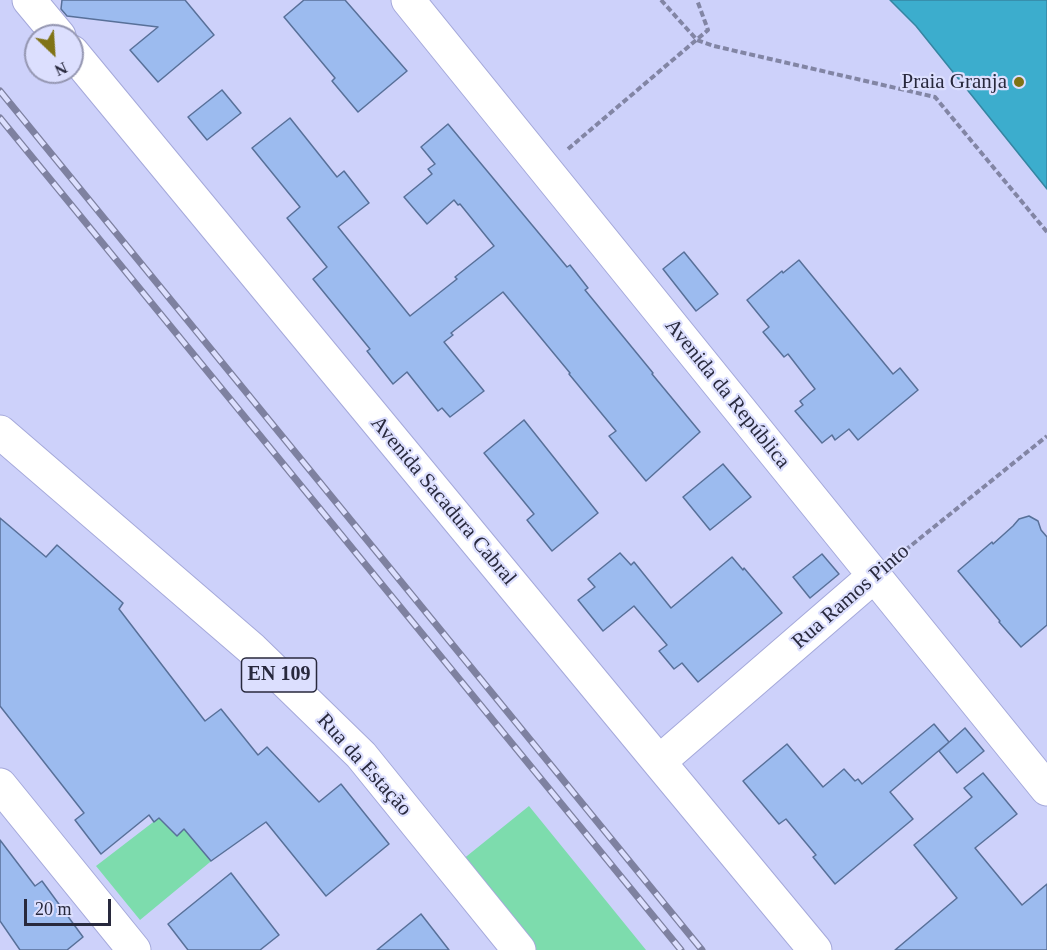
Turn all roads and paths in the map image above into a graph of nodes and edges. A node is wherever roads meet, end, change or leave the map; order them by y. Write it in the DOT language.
graph roads {
  1 [pos="29,0"];
  2 [pos="408,0"];
  3 [pos="662,0"];
  4 [pos="697,0"];
  5 [pos="49,24"];
  6 [pos="697,40"];
  7 [pos="84,67"];
  8 [pos="561,155"];
  9 [pos="1047,232"];
  10 [pos="1,436"];
  11 [pos="1047,436"];
  12 [pos="874,576"];
  13 [pos="659,762"];
  14 [pos="0,785"];
  15 [pos="1047,789"];
  16 [pos="134,950"];
  17 [pos="519,950"];
  18 [pos="815,950"];
  1 -- 5 [label="street"];
  2 -- 12 [label="street, Avenida da República"];
  3 -- 6 [label="path, bridge"];
  4 -- 6 [label="path"];
  6 -- 8 [label="path"];
  6 -- 9 [label="path, bridge"];
  7 -- 13 [label="street, Avenida Sacadura Cabral"];
  10 -- 17 [label="street, Rua da Estação / EN 109"];
  11 -- 12 [label="path, Rua Ramos Pinto"];
  12 -- 13 [label="street, Rua Ramos Pinto"];
  12 -- 15 [label="street, Avenida da República"];
  13 -- 18 [label="street, Avenida Sacadura Cabral"];
  14 -- 16 [label="street"];
}
